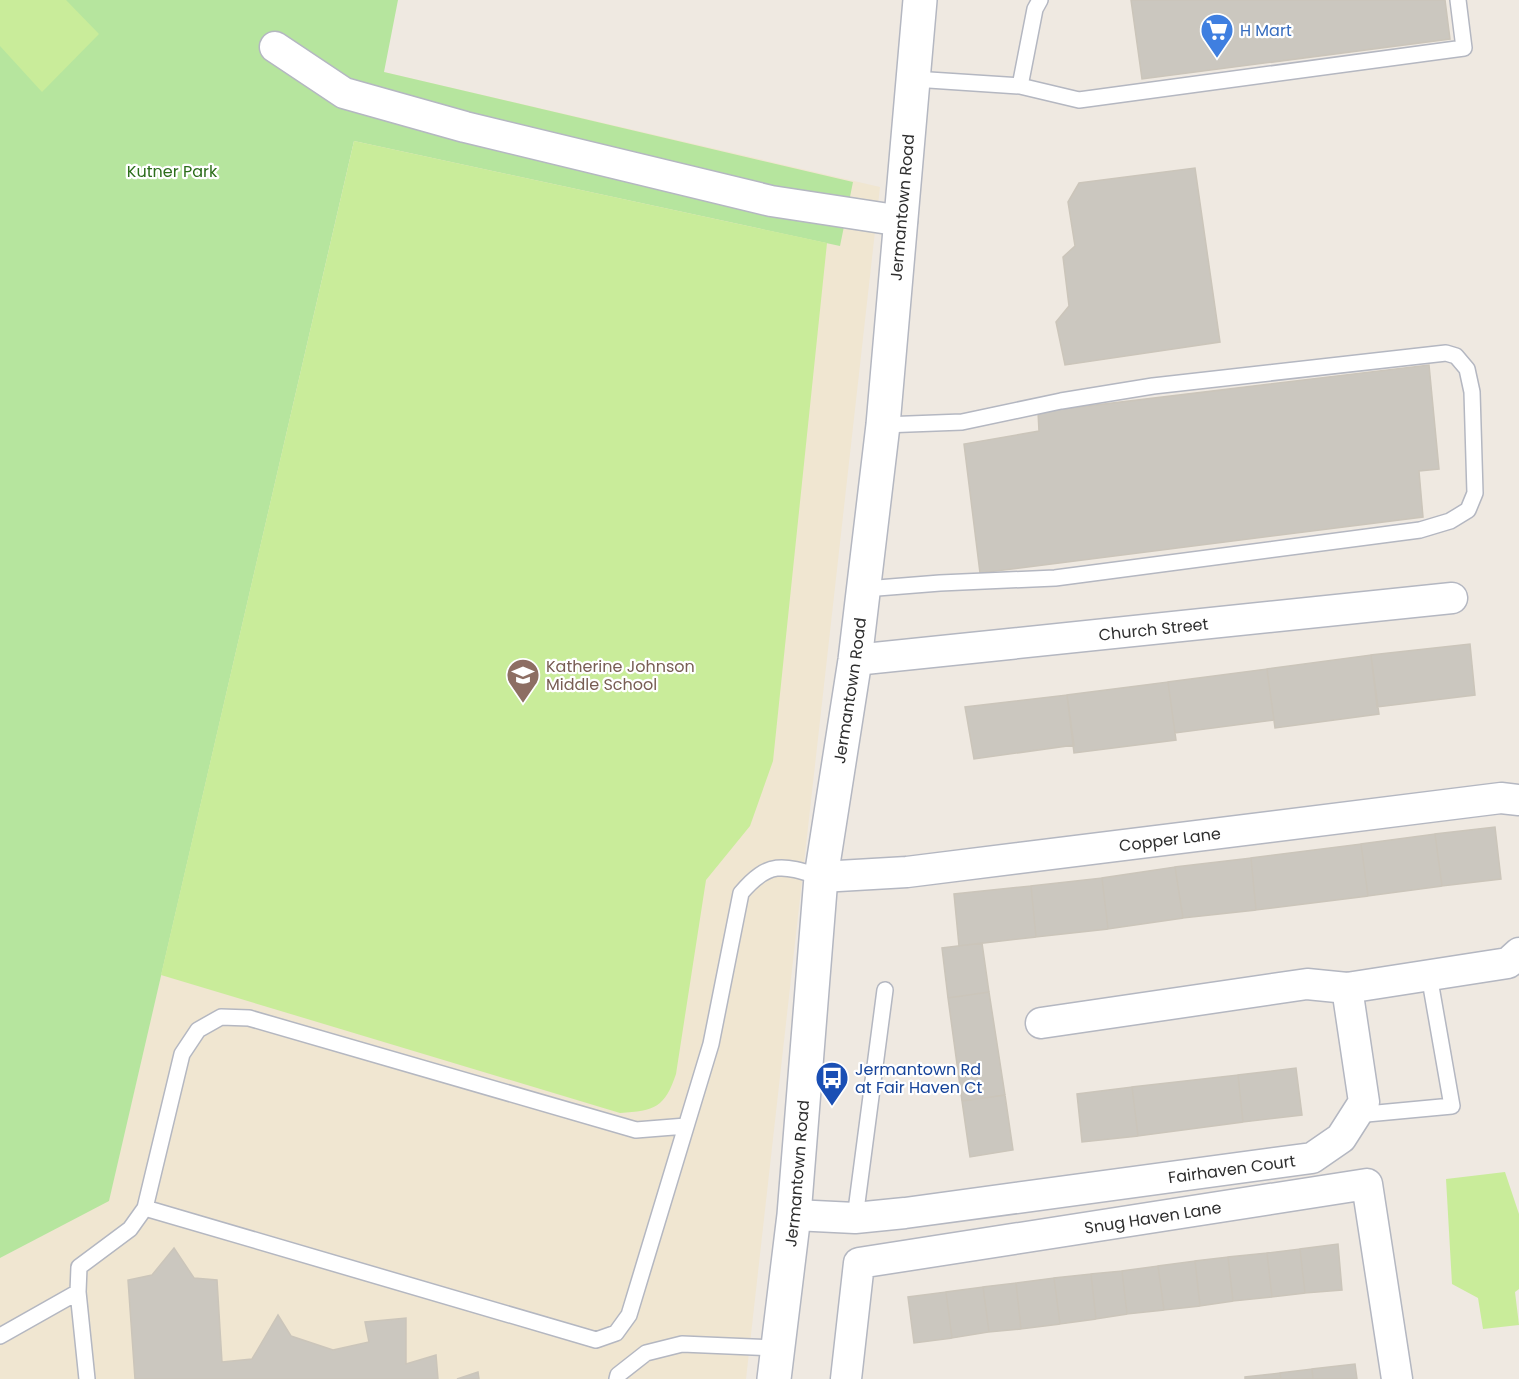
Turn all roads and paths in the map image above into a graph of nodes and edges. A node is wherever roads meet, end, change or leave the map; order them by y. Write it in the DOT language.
graph roads {
  1 [pos="920,0"];
  2 [pos="1040,0"];
  3 [pos="1458,0"];
  4 [pos="275,47"];
  5 [pos="914,79"];
  6 [pos="1020,86"];
  7 [pos="902,221"];
  8 [pos="883,425"];
  9 [pos="865,590"];
  10 [pos="1452,598"];
  11 [pos="855,660"];
  12 [pos="1519,800"];
  13 [pos="821,877"];
  14 [pos="1519,953"];
  15 [pos="1429,975"];
  16 [pos="1347,988"];
  17 [pos="885,990"];
  18 [pos="1041,1023"];
  19 [pos="1356,1115"];
  20 [pos="686,1126"];
  21 [pos="146,1208"];
  22 [pos="794,1215"];
  23 [pos="855,1218"];
  24 [pos="78,1292"];
  25 [pos="0,1336"];
  26 [pos="775,1364"];
  27 [pos="87,1379"];
  28 [pos="617,1379"];
  29 [pos="846,1379"];
  30 [pos="1397,1379"];
  1 -- 5 [label="main road, Jermantown Road"];
  2 -- 6 [label="lane"];
  3 -- 6 [label="lane"];
  4 -- 7 [label="street"];
  5 -- 6 [label="lane"];
  5 -- 7 [label="main road, Jermantown Road"];
  7 -- 8 [label="main road, Jermantown Road"];
  8 -- 9 [label="main road, Jermantown Road"];
  8 -- 9 [label="lane"];
  9 -- 11 [label="main road, Jermantown Road"];
  10 -- 11 [label="street, Church Street"];
  11 -- 13 [label="main road, Jermantown Road"];
  12 -- 13 [label="street, Copper Lane"];
  13 -- 20 [label="lane"];
  13 -- 22 [label="main road, Jermantown Road"];
  14 -- 15 [label="street"];
  15 -- 16 [label="street"];
  15 -- 19 [label="lane"];
  16 -- 18 [label="street"];
  16 -- 19 [label="street, Fairhaven Court"];
  17 -- 23 [label="lane"];
  19 -- 23 [label="street, Fairhaven Court"];
  20 -- 21 [label="lane"];
  20 -- 21 [label="lane"];
  21 -- 24 [label="lane"];
  22 -- 23 [label="street, Fairhaven Court"];
  22 -- 26 [label="main road, Jermantown Road"];
  24 -- 25 [label="lane"];
  24 -- 27 [label="lane"];
  26 -- 28 [label="lane"];
  29 -- 30 [label="street, Snug Haven Lane"];
}
